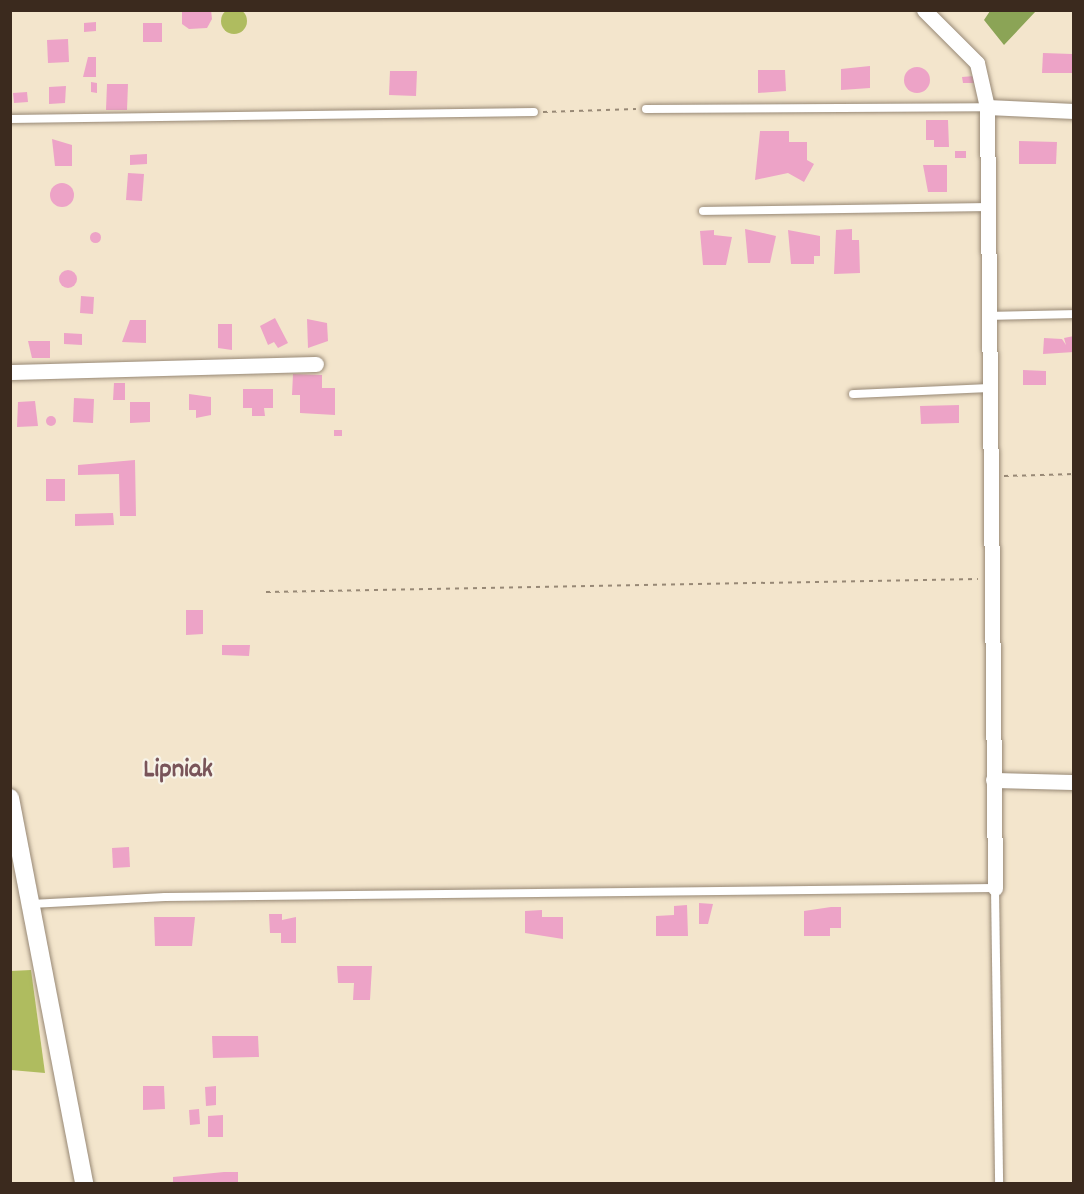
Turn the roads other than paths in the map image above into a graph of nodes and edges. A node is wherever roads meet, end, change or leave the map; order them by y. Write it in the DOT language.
graph roads {
  1 [pos="924,10"];
  2 [pos="987,107"];
  3 [pos="646,109"];
  4 [pos="1074,111"];
  5 [pos="534,112"];
  6 [pos="10,119"];
  7 [pos="986,207"];
  8 [pos="703,211"];
  9 [pos="1074,314"];
  10 [pos="989,316"];
  11 [pos="316,364"];
  12 [pos="10,372"];
  13 [pos="991,387"];
  14 [pos="853,394"];
  15 [pos="993,780"];
  16 [pos="1074,782"];
  17 [pos="10,798"];
  18 [pos="995,888"];
  19 [pos="31,904"];
  20 [pos="84,1184"];
  21 [pos="999,1184"];
  1 -- 2 [label="street"];
  2 -- 3 [label="lane"];
  2 -- 4 [label="street"];
  2 -- 7 [label="street"];
  5 -- 6 [label="lane"];
  7 -- 8 [label="lane"];
  7 -- 10 [label="street"];
  9 -- 10 [label="lane"];
  10 -- 13 [label="street"];
  11 -- 12 [label="street"];
  13 -- 14 [label="lane"];
  13 -- 15 [label="street"];
  15 -- 16 [label="street"];
  15 -- 18 [label="street"];
  17 -- 19 [label="street"];
  18 -- 19 [label="lane"];
  18 -- 21 [label="lane"];
  19 -- 20 [label="street"];
}
